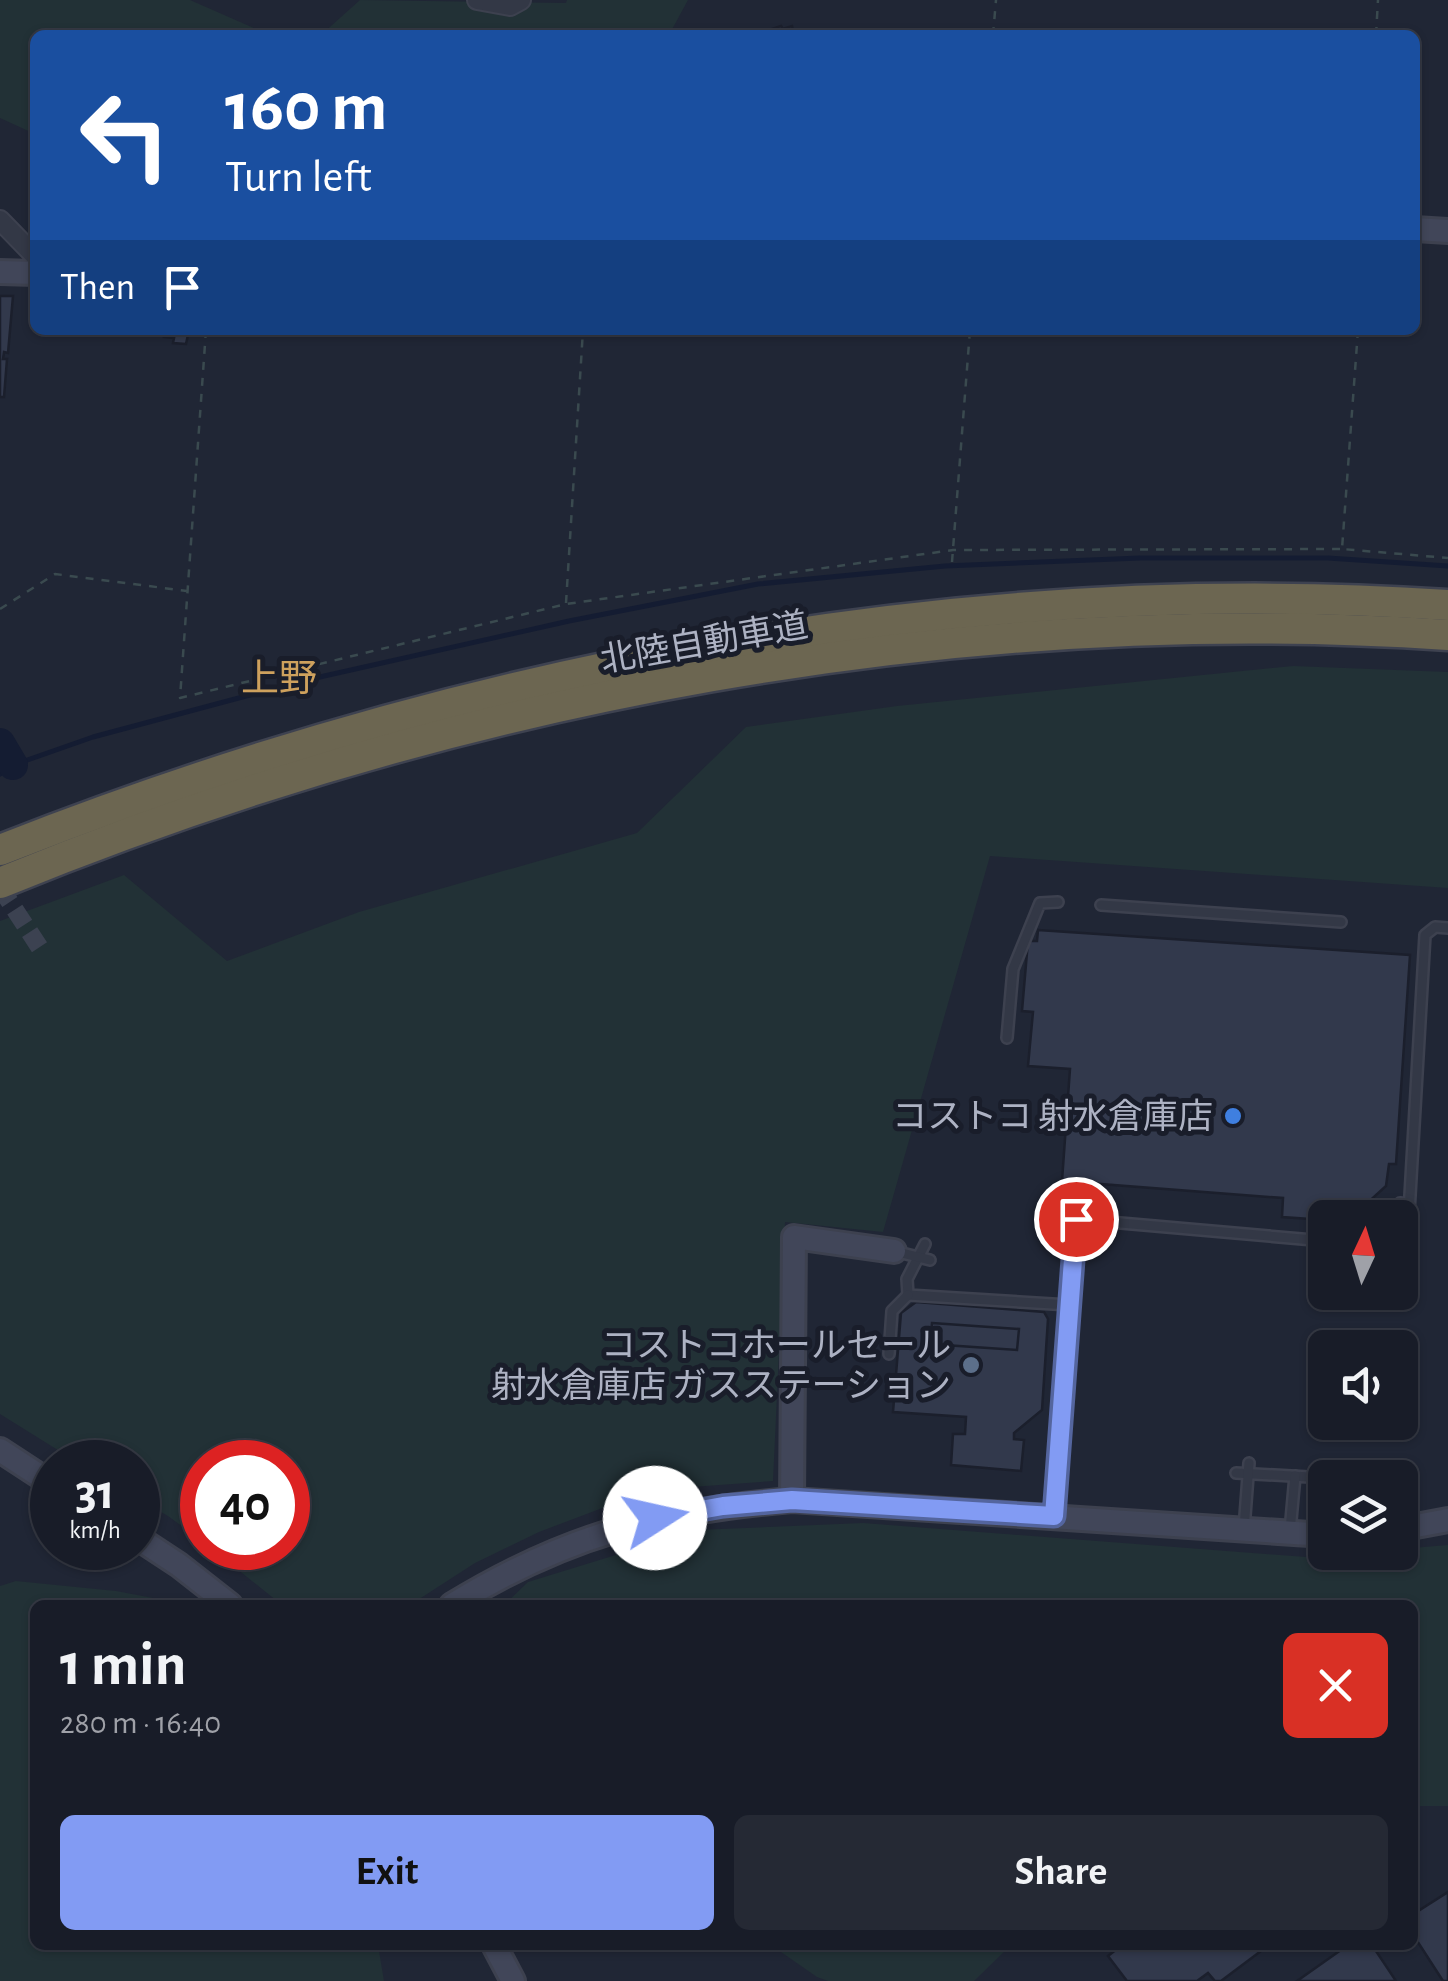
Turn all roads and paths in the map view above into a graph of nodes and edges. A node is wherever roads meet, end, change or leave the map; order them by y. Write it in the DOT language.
graph roads {
  1 [pos="477,0"];
  2 [pos="521,0"];
  3 [pos="996,0"];
  4 [pos="1378,0"];
  5 [pos="993,30"];
  6 [pos="1376,30"];
  7 [pos="0,220"];
  8 [pos="1420,228"];
  9 [pos="1448,231"];
  10 [pos="30,251"];
  11 [pos="0,272"];
  12 [pos="30,273"];
  13 [pos="206,335"];
  14 [pos="583,335"];
  15 [pos="970,335"];
  16 [pos="1358,335"];
  17 [pos="1342,549"];
  18 [pos="953,550"];
  19 [pos="1448,558"];
  20 [pos="952,562"];
  21 [pos="188,591"];
  22 [pos="566,604"];
  23 [pos="1448,606"];
  24 [pos="0,609"];
  25 [pos="1448,635"];
  26 [pos="0,846"];
  27 [pos="0,883"];
  28 [pos="1058,902"];
  29 [pos="1102,906"];
  30 [pos="1342,922"];
  31 [pos="1448,928"];
  32 [pos="1007,1038"];
  33 [pos="1409,1200"];
  34 [pos="1052,1217"];
  35 [pos="1076,1219"];
  36 [pos="1308,1239"];
  37 [pos="926,1244"];
  38 [pos="894,1251"];
  39 [pos="925,1259"];
  40 [pos="908,1295"];
  41 [pos="1069,1305"];
  42 [pos="889,1354"];
  43 [pos="0,1450"];
  44 [pos="1249,1468"];
  45 [pos="30,1470"];
  46 [pos="1236,1472"];
  47 [pos="1295,1476"];
  48 [pos="1308,1477"];
  49 [pos="792,1500"];
  50 [pos="1054,1516"];
  51 [pos="1448,1520"];
  52 [pos="1418,1526"];
  53 [pos="1244,1532"];
  54 [pos="1290,1534"];
  55 [pos="1308,1534"];
  56 [pos="160,1552"];
  57 [pos="224,1600"];
  58 [pos="460,1600"];
  59 [pos="497,1950"];
  60 [pos="513,1981"];
  1 -- 2 [label="street"];
  3 -- 5 [label="path"];
  4 -- 6 [label="path"];
  7 -- 10 [label="street"];
  8 -- 9 [label="street"];
  11 -- 12 [label="street"];
  13 -- 21 [label="path"];
  14 -- 22 [label="path"];
  15 -- 18 [label="path"];
  16 -- 17 [label="path"];
  17 -- 18 [label="path"];
  17 -- 19 [label="path"];
  18 -- 20 [label="path"];
  18 -- 22 [label="path"];
  21 -- 22 [label="path"];
  21 -- 24 [label="path"];
  23 -- 26 [label="highway, 北陸自動車道"];
  25 -- 27 [label="highway, 北陸自動車道"];
  28 -- 32 [label="lane"];
  29 -- 30 [label="lane"];
  31 -- 33 [label="lane"];
  34 -- 35 [label="lane"];
  35 -- 36 [label="lane"];
  35 -- 41 [label="lane"];
  37 -- 39 [label="lane"];
  38 -- 39 [label="lane"];
  38 -- 49 [label="street"];
  39 -- 40 [label="lane"];
  40 -- 41 [label="lane"];
  40 -- 42 [label="lane"];
  41 -- 50 [label="lane"];
  43 -- 45 [label="street"];
  44 -- 46 [label="lane"];
  44 -- 47 [label="lane"];
  44 -- 53 [label="lane"];
  47 -- 48 [label="lane"];
  47 -- 54 [label="lane"];
  49 -- 50 [label="street"];
  49 -- 58 [label="street"];
  50 -- 53 [label="street"];
  51 -- 52 [label="street"];
  53 -- 54 [label="street"];
  54 -- 55 [label="street"];
  56 -- 57 [label="street"];
  59 -- 60 [label="street"];
}
